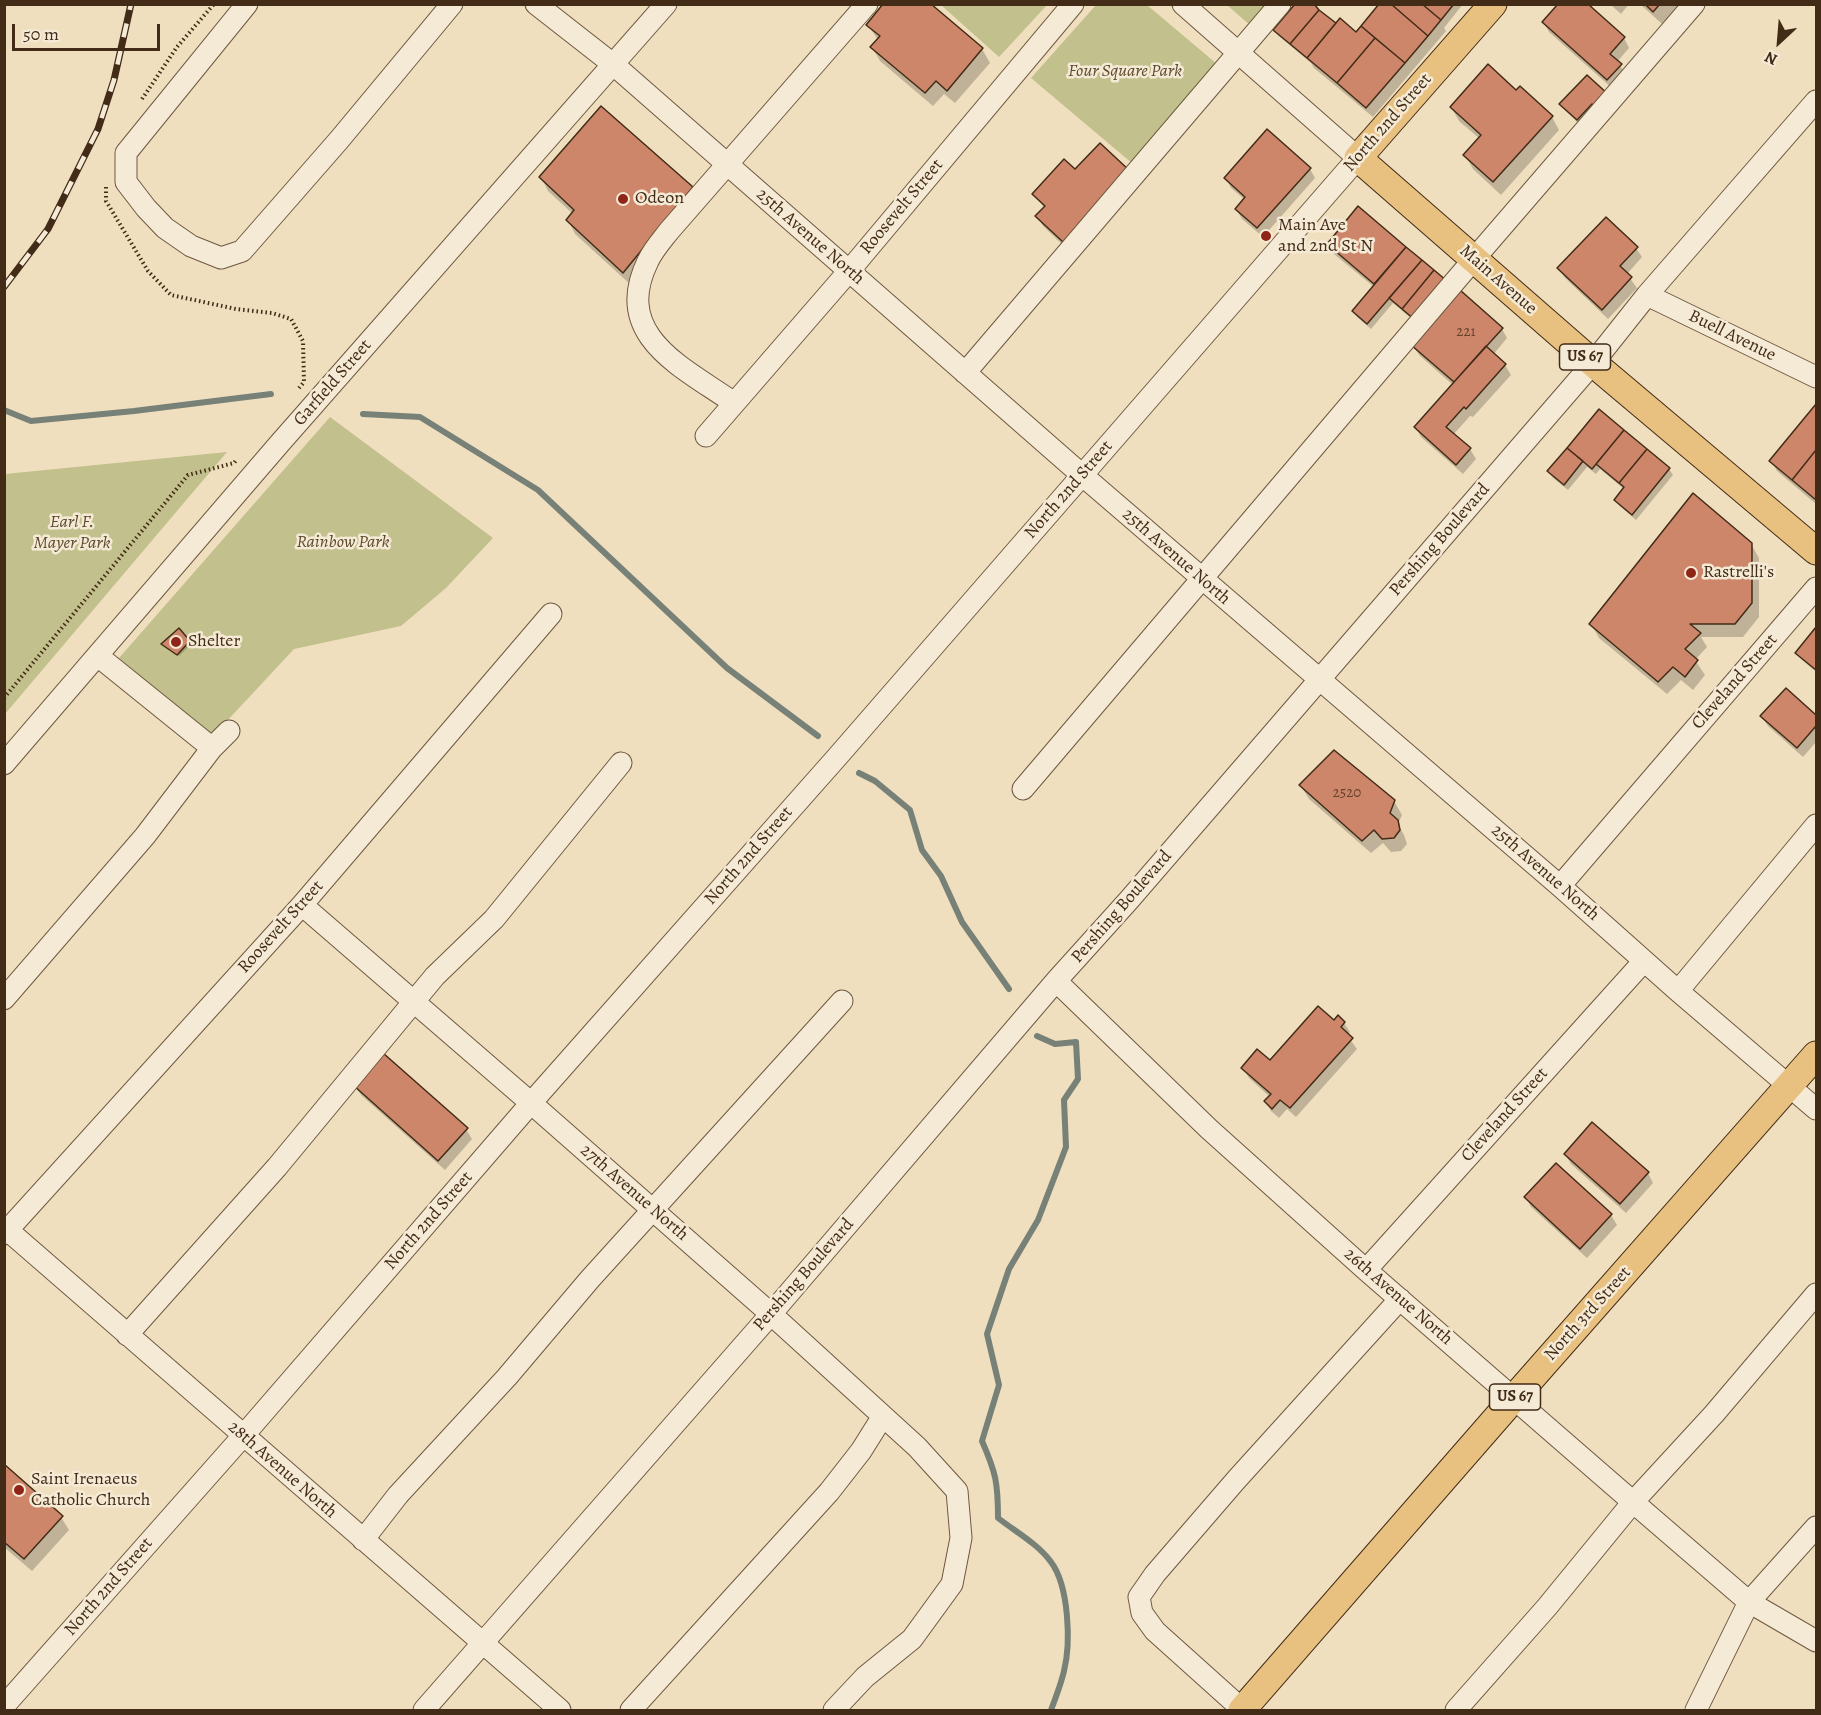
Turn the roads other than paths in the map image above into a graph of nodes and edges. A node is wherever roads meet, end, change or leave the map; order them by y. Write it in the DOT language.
graph roads {
  1 [pos="247,4"];
  2 [pos="452,4"];
  3 [pos="536,4"];
  4 [pos="666,4"];
  5 [pos="867,4"];
  6 [pos="1073,4"];
  7 [pos="1183,4"];
  8 [pos="1280,4"];
  9 [pos="1492,4"];
  10 [pos="1694,4"];
  11 [pos="1238,54"];
  12 [pos="614,65"];
  13 [pos="1816,101"];
  14 [pos="1358,158"];
  15 [pos="728,165"];
  16 [pos="1474,259"];
  17 [pos="849,271"];
  18 [pos="1647,295"];
  19 [pos="1593,363"];
  20 [pos="965,373"];
  21 [pos="1816,377"];
  22 [pos="734,403"];
  23 [pos="706,436"];
  24 [pos="1082,475"];
  25 [pos="1816,551"];
  26 [pos="1201,579"];
  27 [pos="1816,588"];
  28 [pos="550,614"];
  29 [pos="98,656"];
  30 [pos="1320,679"];
  31 [pos="229,731"];
  32 [pos="212,748"];
  33 [pos="621,763"];
  34 [pos="4,764"];
  35 [pos="1023,789"];
  36 [pos="1816,825"];
  37 [pos="1560,886"];
  38 [pos="302,905"];
  39 [pos="1644,961"];
  40 [pos="1056,981"];
  41 [pos="1678,991"];
  42 [pos="4,999"];
  43 [pos="842,1001"];
  44 [pos="415,1002"];
  45 [pos="1816,1055"];
  46 [pos="1790,1086"];
  47 [pos="531,1103"];
  48 [pos="1816,1109"];
  49 [pos="652,1210"];
  50 [pos="6,1230"];
  51 [pos="1365,1270"];
  52 [pos="1816,1294"];
  53 [pos="1400,1299"];
  54 [pos="771,1314"];
  55 [pos="128,1335"];
  56 [pos="1514,1398"];
  57 [pos="883,1416"];
  58 [pos="243,1436"];
  59 [pos="1633,1502"];
  60 [pos="1816,1527"];
  61 [pos="363,1540"];
  62 [pos="1749,1602"];
  63 [pos="1816,1641"];
  64 [pos="483,1644"];
  65 [pos="4,1706"];
  66 [pos="1468,1706"];
  67 [pos="424,1710"];
  68 [pos="560,1710"];
  69 [pos="631,1710"];
  70 [pos="834,1710"];
  71 [pos="1243,1710"];
  72 [pos="1696,1710"];
  1 -- 2 [label="street"];
  3 -- 12 [label="street, 25th Avenue North"];
  4 -- 12 [label="street, Garfield Street"];
  5 -- 15 [label="street"];
  6 -- 17 [label="street, Roosevelt Street"];
  7 -- 11 [label="street, Main Avenue"];
  8 -- 11 [label="street"];
  9 -- 14 [label="main road, North 2nd Street"];
  10 -- 16 [label="street"];
  11 -- 14 [label="street, Main Avenue"];
  11 -- 20 [label="street"];
  12 -- 15 [label="street, 25th Avenue North"];
  12 -- 29 [label="street, Garfield Street"];
  13 -- 18 [label="street, Pershing Boulevard"];
  14 -- 16 [label="main road, Main Avenue / US 67"];
  14 -- 24 [label="street, North 2nd Street"];
  15 -- 17 [label="street, 25th Avenue North"];
  15 -- 22 [label="street"];
  16 -- 19 [label="main road, Main Avenue / US 67"];
  16 -- 26 [label="street"];
  17 -- 20 [label="street, 25th Avenue North"];
  17 -- 22 [label="street, Roosevelt Street"];
  18 -- 19 [label="street, Pershing Boulevard"];
  18 -- 21 [label="street, Buell Avenue"];
  19 -- 25 [label="main road, Main Avenue / US 67"];
  19 -- 30 [label="street, Pershing Boulevard"];
  20 -- 24 [label="street, 25th Avenue North"];
  22 -- 23 [label="street, Roosevelt Street"];
  24 -- 26 [label="street, 25th Avenue North"];
  24 -- 47 [label="street, North 2nd Street"];
  26 -- 30 [label="street, 25th Avenue North"];
  26 -- 35 [label="street"];
  27 -- 37 [label="street, Cleveland Street"];
  28 -- 38 [label="street, Roosevelt Street"];
  29 -- 32 [label="street"];
  29 -- 34 [label="street, Garfield Street"];
  30 -- 37 [label="street, 25th Avenue North"];
  30 -- 40 [label="street, Pershing Boulevard"];
  31 -- 32 [label="street"];
  32 -- 42 [label="street"];
  33 -- 44 [label="street"];
  36 -- 41 [label="street"];
  37 -- 39 [label="street, 25th Avenue North"];
  38 -- 44 [label="street, 27th Avenue North"];
  38 -- 50 [label="street, Roosevelt Street"];
  39 -- 41 [label="street, 25th Avenue North"];
  39 -- 51 [label="street, Cleveland Street"];
  40 -- 51 [label="street, 26th Avenue North"];
  40 -- 54 [label="street, Pershing Boulevard"];
  41 -- 46 [label="street, 25th Avenue North"];
  43 -- 49 [label="street"];
  44 -- 47 [label="street, 27th Avenue North"];
  44 -- 55 [label="street"];
  45 -- 46 [label="main road, North 3rd Street / US 67"];
  46 -- 48 [label="street, 25th Avenue North"];
  46 -- 56 [label="main road, North 3rd Street / US 67"];
  47 -- 49 [label="street, 27th Avenue North"];
  47 -- 58 [label="street, North 2nd Street"];
  49 -- 54 [label="street, 27th Avenue North"];
  49 -- 61 [label="street"];
  50 -- 55 [label="street, 28th Avenue North"];
  51 -- 53 [label="street, 26th Avenue North"];
  52 -- 59 [label="street"];
  53 -- 56 [label="street, 26th Avenue North"];
  53 -- 71 [label="street"];
  54 -- 57 [label="street, 27th Avenue North"];
  54 -- 64 [label="street, Pershing Boulevard"];
  55 -- 58 [label="street, 28th Avenue North"];
  56 -- 59 [label="street, 26th Avenue North"];
  56 -- 71 [label="main road, North 3rd Street / US 67"];
  57 -- 69 [label="street"];
  57 -- 70 [label="street, 27th Avenue North"];
  58 -- 61 [label="street, 28th Avenue North"];
  58 -- 65 [label="street, North 2nd Street"];
  59 -- 62 [label="street, 26th Avenue North"];
  59 -- 66 [label="street"];
  60 -- 62 [label="street"];
  61 -- 64 [label="street, 28th Avenue North"];
  62 -- 63 [label="street, 26th Avenue North"];
  62 -- 72 [label="street"];
  64 -- 67 [label="street, Pershing Boulevard"];
  64 -- 68 [label="street, 28th Avenue North"];
}
